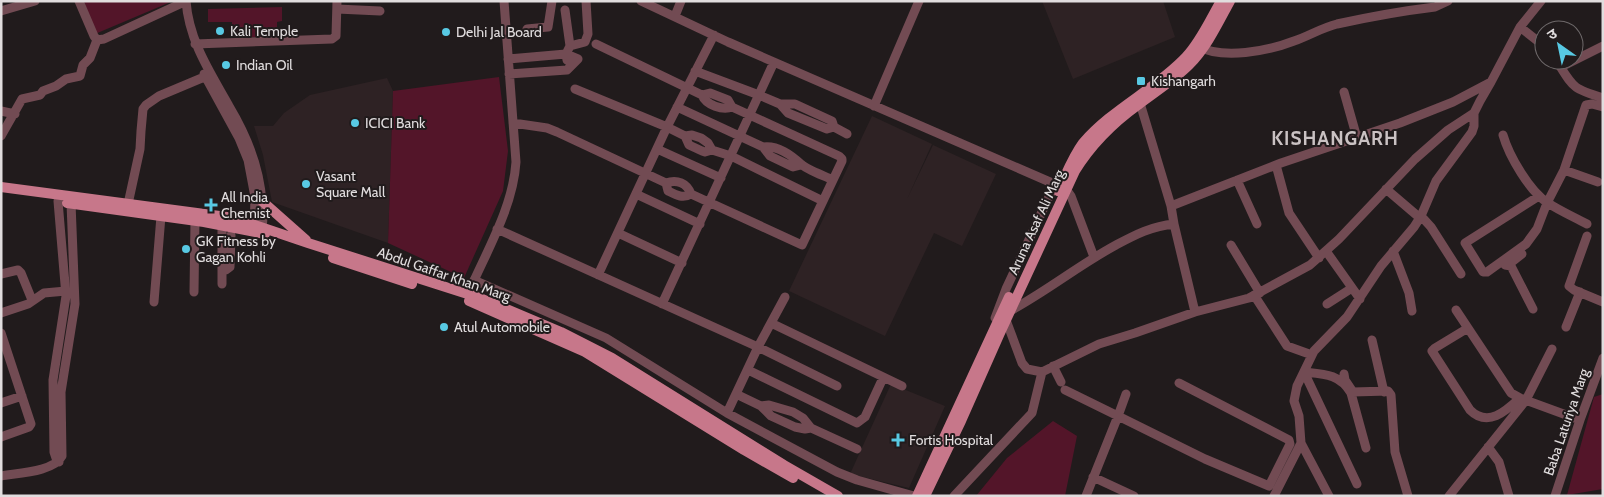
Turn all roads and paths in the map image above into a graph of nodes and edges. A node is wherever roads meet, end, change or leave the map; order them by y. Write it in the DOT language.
graph roads {
  1 [pos="35,1"];
  2 [pos="78,1"];
  3 [pos="504,1"];
  4 [pos="552,1"];
  5 [pos="586,1"];
  6 [pos="641,1"];
  7 [pos="681,1"];
  8 [pos="919,1"];
  9 [pos="1221,1"];
  10 [pos="1230,1"];
  11 [pos="1448,1"];
  12 [pos="1541,1"];
  13 [pos="182,2"];
  14 [pos="337,5"];
  15 [pos="1428,5"];
  16 [pos="380,10"];
  17 [pos="565,10"];
  18 [pos="1,11"];
  19 [pos="675,16"];
  20 [pos="1520,27"];
  21 [pos="527,29"];
  22 [pos="714,35"];
  23 [pos="1534,38"];
  24 [pos="98,40"];
  25 [pos="195,44"];
  26 [pos="596,44"];
  27 [pos="1603,46"];
  28 [pos="1199,47"];
  29 [pos="568,50"];
  30 [pos="1584,53"];
  31 [pos="508,59"];
  32 [pos="774,62"];
  33 [pos="1562,70"];
  34 [pos="695,71"];
  35 [pos="509,74"];
  36 [pos="208,76"];
  37 [pos="1491,82"];
  38 [pos="686,88"];
  39 [pos="576,89"];
  40 [pos="1344,92"];
  41 [pos="759,95"];
  42 [pos="1603,98"];
  43 [pos="1140,103"];
  44 [pos="874,106"];
  45 [pos="677,107"];
  46 [pos="1603,108"];
  47 [pos="1,110"];
  48 [pos="1474,113"];
  49 [pos="14,114"];
  50 [pos="750,115"];
  51 [pos="513,123"];
  52 [pos="667,127"];
  53 [pos="847,134"];
  54 [pos="740,135"];
  55 [pos="1,136"];
  56 [pos="1503,136"];
  57 [pos="1357,138"];
  58 [pos="657,149"];
  59 [pos="731,156"];
  60 [pos="1276,164"];
  61 [pos="1564,170"];
  62 [pos="646,173"];
  63 [pos="721,178"];
  64 [pos="833,180"];
  65 [pos="1237,180"];
  66 [pos="1598,182"];
  67 [pos="1061,186"];
  68 [pos="1,187"];
  69 [pos="1386,189"];
  70 [pos="1,193"];
  71 [pos="636,194"];
  72 [pos="1539,196"];
  73 [pos="58,201"];
  74 [pos="262,201"];
  75 [pos="823,201"];
  76 [pos="710,202"];
  77 [pos="71,203"];
  78 [pos="128,204"];
  79 [pos="1549,204"];
  80 [pos="1171,206"];
  81 [pos="161,216"];
  82 [pos="1421,217"];
  83 [pos="195,220"];
  84 [pos="700,224"];
  85 [pos="1174,224"];
  86 [pos="1257,224"];
  87 [pos="1586,224"];
  88 [pos="222,225"];
  89 [pos="258,229"];
  90 [pos="497,229"];
  91 [pos="618,233"];
  92 [pos="231,236"];
  93 [pos="1587,236"];
  94 [pos="311,244"];
  95 [pos="1231,246"];
  96 [pos="1326,251"];
  97 [pos="1393,252"];
  98 [pos="1094,258"];
  99 [pos="1319,258"];
  100 [pos="682,263"];
  101 [pos="1508,265"];
  102 [pos="222,271"];
  103 [pos="1,274"];
  104 [pos="1461,274"];
  105 [pos="1490,274"];
  106 [pos="598,275"];
  107 [pos="474,280"];
  108 [pos="222,284"];
  109 [pos="1352,288"];
  110 [pos="66,291"];
  111 [pos="194,292"];
  112 [pos="1580,292"];
  113 [pos="468,294"];
  114 [pos="1257,294"];
  115 [pos="785,297"];
  116 [pos="1360,299"];
  117 [pos="32,300"];
  118 [pos="154,302"];
  119 [pos="1603,302"];
  120 [pos="662,304"];
  121 [pos="1327,304"];
  122 [pos="1533,309"];
  123 [pos="1456,310"];
  124 [pos="1412,311"];
  125 [pos="1195,312"];
  126 [pos="1,313"];
  127 [pos="1008,315"];
  128 [pos="771,323"];
  129 [pos="1468,328"];
  130 [pos="1566,328"];
  131 [pos="2,340"];
  132 [pos="1372,340"];
  133 [pos="758,347"];
  134 [pos="1552,349"];
  135 [pos="1312,355"];
  136 [pos="1603,358"];
  137 [pos="1053,366"];
  138 [pos="748,370"];
  139 [pos="1042,372"];
  140 [pos="1304,372"];
  141 [pos="1344,374"];
  142 [pos="883,378"];
  143 [pos="57,385"];
  144 [pos="1182,385"];
  145 [pos="836,386"];
  146 [pos="902,386"];
  147 [pos="1384,392"];
  148 [pos="736,394"];
  149 [pos="1126,394"];
  150 [pos="22,396"];
  151 [pos="1523,399"];
  152 [pos="1,403"];
  153 [pos="727,413"];
  154 [pos="950,416"];
  155 [pos="1118,416"];
  156 [pos="1580,420"];
  157 [pos="1,437"];
  158 [pos="1301,443"];
  159 [pos="1366,448"];
  160 [pos="1488,448"];
  161 [pos="857,449"];
  162 [pos="1,476"];
  163 [pos="1093,477"];
  164 [pos="1357,484"];
  165 [pos="825,496"];
  166 [pos="838,496"];
  167 [pos="915,496"];
  168 [pos="926,496"];
  169 [pos="954,496"];
  170 [pos="1086,496"];
  171 [pos="1134,496"];
  172 [pos="1274,496"];
  173 [pos="1329,496"];
  174 [pos="1408,496"];
  175 [pos="1449,496"];
  176 [pos="1509,496"];
  177 [pos="1555,496"];
  1 -- 18 [label="street"];
  2 -- 24 [label="street"];
  3 -- 31 [label="street"];
  4 -- 21 [label="street"];
  5 -- 29 [label="street"];
  6 -- 19 [label="street"];
  7 -- 19 [label="street"];
  8 -- 44 [label="street"];
  9 -- 28 [label="main road, Aruna Asaf Ali Marg"];
  10 -- 28 [label="main road, Aruna Asaf Ali Marg"];
  11 -- 15 [label="street"];
  12 -- 20 [label="street"];
  13 -- 24 [label="street"];
  13 -- 25 [label="street"];
  13 -- 36 [label="street"];
  14 -- 16 [label="street"];
  14 -- 25 [label="street"];
  15 -- 28 [label="street"];
  17 -- 29 [label="street"];
  19 -- 22 [label="street"];
  20 -- 23 [label="street"];
  20 -- 37 [label="street"];
  22 -- 32 [label="street"];
  22 -- 34 [label="street"];
  24 -- 49 [label="street"];
  25 -- 36 [label="street"];
  26 -- 38 [label="street"];
  27 -- 30 [label="street"];
  28 -- 43 [label="main road, Aruna Asaf Ali Marg"];
  28 -- 67 [label="main road, Aruna Asaf Ali Marg"];
  29 -- 31 [label="street"];
  29 -- 35 [label="street"];
  31 -- 35 [label="street"];
  32 -- 41 [label="street"];
  32 -- 44 [label="street"];
  33 -- 42 [label="street"];
  34 -- 38 [label="street"];
  34 -- 41 [label="street"];
  35 -- 51 [label="street"];
  36 -- 74 [label="street"];
  36 -- 78 [label="street"];
  36 -- 89 [label="street"];
  37 -- 48 [label="street"];
  37 -- 57 [label="street"];
  38 -- 45 [label="street"];
  38 -- 50 [label="street"];
  39 -- 52 [label="street"];
  40 -- 57 [label="street"];
  41 -- 50 [label="street"];
  41 -- 53 [label="street"];
  43 -- 67 [label="main road, Aruna Asaf Ali Marg"];
  43 -- 80 [label="street"];
  44 -- 67 [label="street"];
  45 -- 52 [label="street"];
  45 -- 54 [label="street"];
  46 -- 61 [label="street"];
  47 -- 49 [label="street"];
  48 -- 69 [label="street"];
  48 -- 82 [label="street"];
  49 -- 55 [label="street"];
  50 -- 54 [label="street"];
  50 -- 64 [label="street"];
  51 -- 62 [label="street"];
  51 -- 90 [label="street"];
  52 -- 58 [label="street"];
  52 -- 59 [label="street"];
  54 -- 59 [label="street"];
  54 -- 64 [label="street"];
  56 -- 72 [label="street"];
  57 -- 60 [label="street"];
  58 -- 62 [label="street"];
  58 -- 63 [label="street"];
  59 -- 63 [label="street"];
  59 -- 75 [label="street"];
  60 -- 65 [label="street"];
  60 -- 99 [label="street"];
  61 -- 66 [label="street"];
  61 -- 79 [label="street"];
  62 -- 71 [label="street"];
  62 -- 76 [label="street"];
  63 -- 76 [label="street"];
  64 -- 75 [label="street"];
  65 -- 80 [label="street"];
  65 -- 86 [label="street"];
  67 -- 98 [label="street"];
  67 -- 127 [label="main road, Aruna Asaf Ali Marg"];
  67 -- 154 [label="street"];
  67 -- 167 [label="main road, Aruna Asaf Ali Marg"];
  68 -- 78 [label="main road, Abdul Gaffar Khan Marg"];
  69 -- 82 [label="street"];
  69 -- 96 [label="street"];
  70 -- 73 [label="main road, Abdul Gaffar Khan Marg"];
  71 -- 84 [label="street"];
  71 -- 91 [label="street"];
  72 -- 79 [label="street"];
  72 -- 79 [label="street"];
  73 -- 77 [label="main road, Abdul Gaffar Khan Marg"];
  73 -- 110 [label="street"];
  74 -- 89 [label="street"];
  74 -- 94 [label="main road"];
  75 -- 76 [label="street"];
  76 -- 84 [label="street"];
  77 -- 81 [label="main road, Abdul Gaffar Khan Marg"];
  77 -- 143 [label="street"];
  78 -- 89 [label="main road, Abdul Gaffar Khan Marg"];
  79 -- 87 [label="street"];
  79 -- 101 [label="street"];
  80 -- 85 [label="street"];
  81 -- 83 [label="main road, Abdul Gaffar Khan Marg"];
  81 -- 118 [label="street"];
  82 -- 97 [label="street"];
  82 -- 104 [label="street"];
  83 -- 88 [label="main road, Abdul Gaffar Khan Marg"];
  83 -- 111 [label="street"];
  84 -- 100 [label="street"];
  85 -- 98 [label="street"];
  85 -- 125 [label="street"];
  88 -- 89 [label="main road, Abdul Gaffar Khan Marg"];
  88 -- 102 [label="street"];
  89 -- 94 [label="main road, Abdul Gaffar Khan Marg"];
  89 -- 165 [label="main road, Abdul Gaffar Khan Marg"];
  90 -- 106 [label="street"];
  90 -- 107 [label="street"];
  91 -- 100 [label="street"];
  91 -- 106 [label="street"];
  92 -- 102 [label="street"];
  93 -- 112 [label="street"];
  94 -- 113 [label="main road, Abdul Gaffar Khan Marg"];
  95 -- 114 [label="street"];
  96 -- 99 [label="street"];
  96 -- 109 [label="street"];
  97 -- 116 [label="street"];
  97 -- 124 [label="street"];
  98 -- 127 [label="street"];
  99 -- 114 [label="street"];
  100 -- 120 [label="street"];
  101 -- 105 [label="street"];
  101 -- 122 [label="street"];
  102 -- 108 [label="street"];
  103 -- 117 [label="street"];
  106 -- 120 [label="street"];
  107 -- 113 [label="street"];
  107 -- 153 [label="street"];
  109 -- 116 [label="street"];
  109 -- 121 [label="street"];
  110 -- 117 [label="street"];
  110 -- 143 [label="street"];
  112 -- 119 [label="street"];
  112 -- 130 [label="street"];
  113 -- 166 [label="main road, Abdul Gaffar Khan Marg"];
  114 -- 125 [label="street"];
  114 -- 135 [label="street"];
  115 -- 128 [label="street"];
  116 -- 135 [label="street"];
  117 -- 126 [label="street"];
  120 -- 133 [label="street"];
  123 -- 129 [label="street"];
  125 -- 137 [label="street"];
  127 -- 139 [label="street"];
  127 -- 168 [label="main road, Aruna Asaf Ali Marg"];
  128 -- 133 [label="street"];
  128 -- 142 [label="street"];
  129 -- 151 [label="street"];
  129 -- 151 [label="street"];
  131 -- 150 [label="street"];
  132 -- 147 [label="street"];
  133 -- 138 [label="street"];
  133 -- 145 [label="street"];
  134 -- 151 [label="street"];
  135 -- 140 [label="street"];
  136 -- 156 [label="street, Baba Laturiya Marg"];
  137 -- 139 [label="street"];
  137 -- 155 [label="street"];
  138 -- 142 [label="street"];
  138 -- 148 [label="street"];
  139 -- 169 [label="street"];
  140 -- 158 [label="street"];
  140 -- 159 [label="street"];
  140 -- 164 [label="street"];
  141 -- 147 [label="street"];
  142 -- 146 [label="street"];
  143 -- 162 [label="street"];
  144 -- 155 [label="street"];
  147 -- 174 [label="street"];
  148 -- 153 [label="street"];
  148 -- 161 [label="street"];
  149 -- 155 [label="street"];
  150 -- 152 [label="street"];
  150 -- 157 [label="street"];
  151 -- 156 [label="street"];
  151 -- 160 [label="street"];
  153 -- 167 [label="street"];
  155 -- 163 [label="street"];
  156 -- 177 [label="street, Baba Laturiya Marg"];
  158 -- 172 [label="street"];
  158 -- 173 [label="street"];
  160 -- 175 [label="street"];
  160 -- 176 [label="street"];
  163 -- 170 [label="street"];
  163 -- 171 [label="street"];
}
